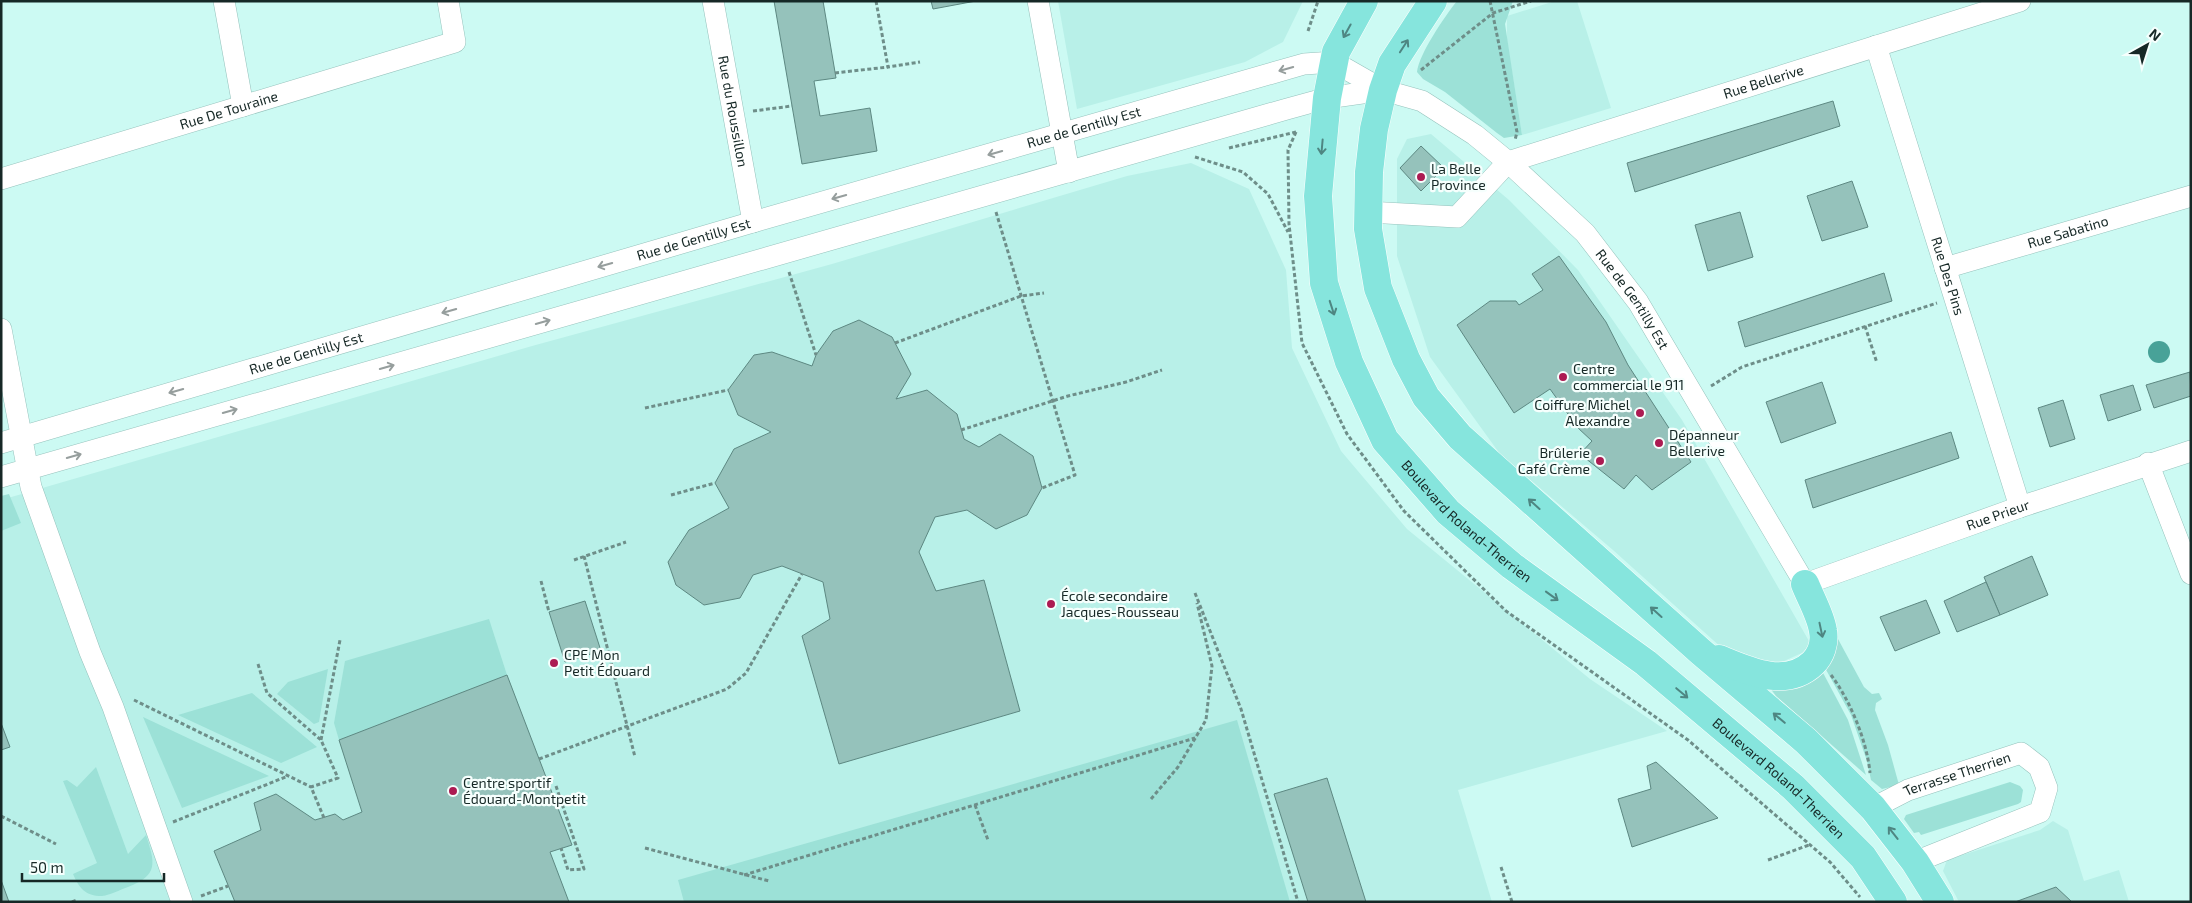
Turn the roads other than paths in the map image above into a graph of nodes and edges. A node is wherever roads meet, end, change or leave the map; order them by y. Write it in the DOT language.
graph roads {
  1 [pos="224,1"];
  2 [pos="448,1"];
  3 [pos="713,1"];
  4 [pos="1038,1"];
  5 [pos="1364,1"];
  6 [pos="1433,1"];
  7 [pos="2020,1"];
  8 [pos="1876,46"];
  9 [pos="1334,62"];
  10 [pos="1384,90"];
  11 [pos="1327,98"];
  12 [pos="243,106"];
  13 [pos="1062,134"];
  14 [pos="1508,162"];
  15 [pos="1069,172"];
  16 [pos="1,179"];
  17 [pos="2191,196"];
  18 [pos="1368,212"];
  19 [pos="753,222"];
  20 [pos="1945,268"];
  21 [pos="1,329"];
  22 [pos="11,440"];
  23 [pos="2191,451"];
  24 [pos="2148,463"];
  25 [pos="1,477"];
  26 [pos="29,479"];
  27 [pos="2020,507"];
  28 [pos="2191,574"];
  29 [pos="1805,584"];
  30 [pos="1701,652"];
  31 [pos="1873,808"];
  32 [pos="1915,862"];
  33 [pos="188,900"];
  34 [pos="1893,902"];
  35 [pos="1940,902"];
  1 -- 12 [label="street"];
  2 -- 12 [label="street, Rue De Touraine"];
  3 -- 19 [label="street, Rue du Roussillon"];
  4 -- 13 [label="street"];
  5 -- 9 [label="main road, Boulevard Roland-Therrien, one-way"];
  10 -- 6 [label="main road, one-way"];
  7 -- 8 [label="street, Rue Bellerive"];
  8 -- 14 [label="street, Rue Bellerive"];
  8 -- 20 [label="street, Rue Des Pins"];
  9 -- 10 [label="street, Rue de Gentilly Est"];
  9 -- 11 [label="main road, Boulevard Roland-Therrien"];
  9 -- 13 [label="street, Rue de Gentilly Est, one-way"];
  10 -- 11 [label="street, Rue de Gentilly Est"];
  10 -- 14 [label="street, Rue de Gentilly Est"];
  10 -- 18 [label="main road"];
  11 -- 15 [label="street, Rue de Gentilly Est"];
  11 -- 34 [label="main road, Boulevard Roland-Therrien, one-way"];
  12 -- 16 [label="street, Rue De Touraine"];
  13 -- 15 [label="street"];
  13 -- 19 [label="street, Rue de Gentilly Est, one-way"];
  14 -- 18 [label="street"];
  14 -- 29 [label="street, Rue de Gentilly Est"];
  26 -- 15 [label="street, Rue de Gentilly Est, one-way"];
  17 -- 20 [label="street, Rue Sabatino"];
  30 -- 18 [label="main road, one-way"];
  19 -- 22 [label="street, Rue de Gentilly Est, one-way"];
  20 -- 27 [label="street, Rue Des Pins"];
  21 -- 22 [label="street"];
  22 -- 26 [label="street"];
  23 -- 24 [label="street, Rue Prieur"];
  24 -- 27 [label="street, Rue Prieur"];
  24 -- 28 [label="street"];
  25 -- 26 [label="street, Rue de Gentilly Est"];
  26 -- 33 [label="street"];
  27 -- 29 [label="street, Rue Prieur"];
  29 -- 30 [label="main road, one-way"];
  31 -- 30 [label="main road, one-way"];
  32 -- 31 [label="main road, one-way"];
  31 -- 32 [label="street, Terrasse Therrien"];
  32 -- 35 [label="main road"];
}
